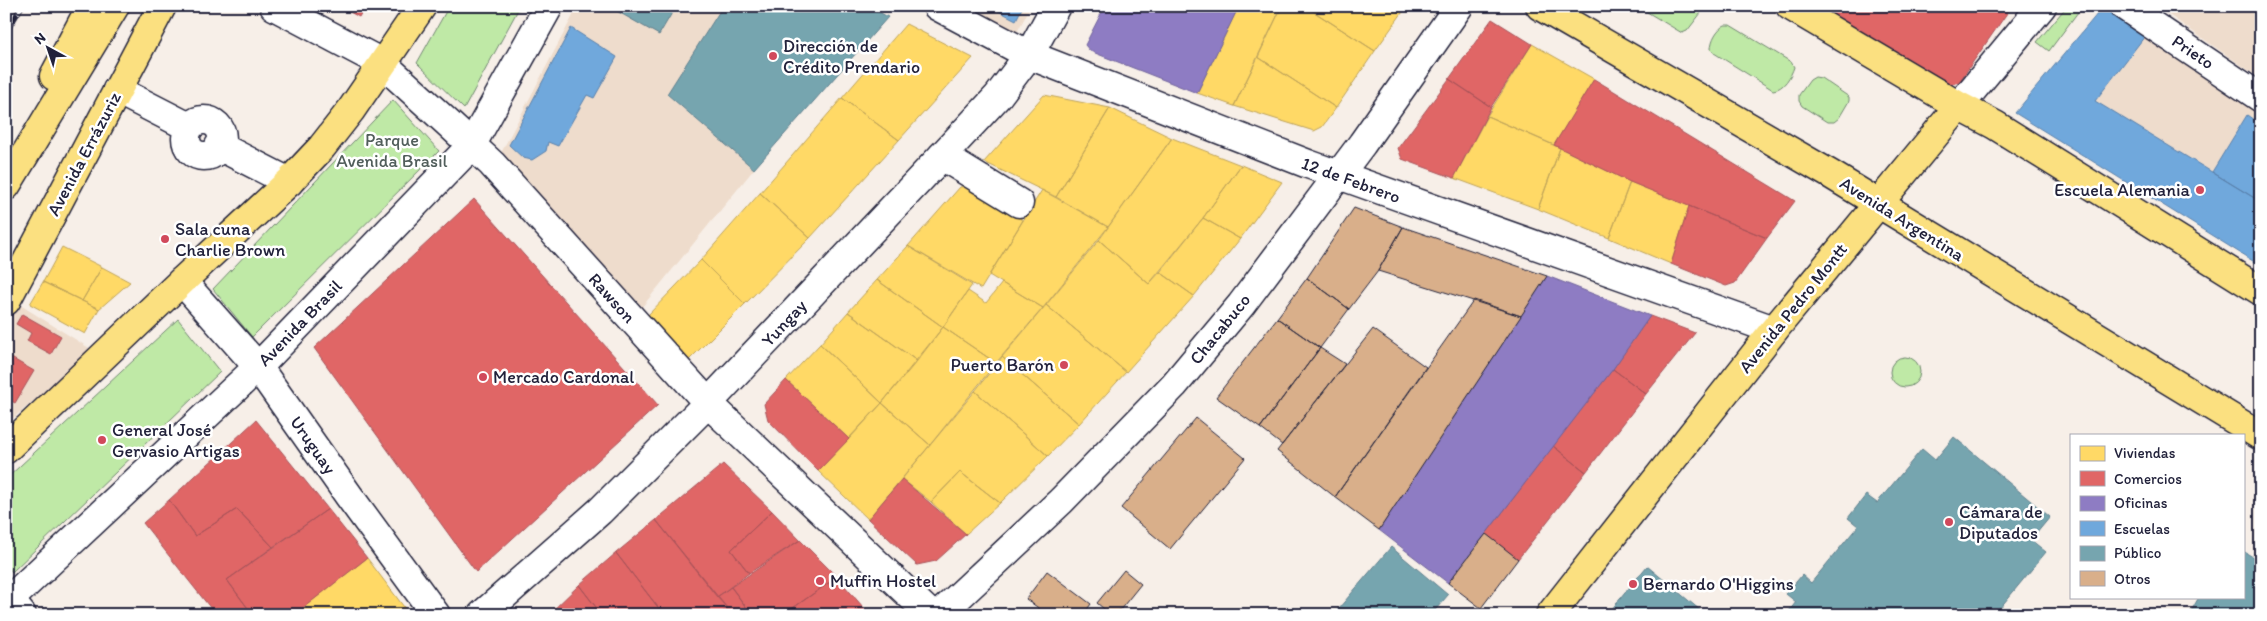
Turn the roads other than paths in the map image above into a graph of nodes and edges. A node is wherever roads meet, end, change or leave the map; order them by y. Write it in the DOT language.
graph roads {
  1 [pos="91,6"];
  2 [pos="115,6"];
  3 [pos="162,6"];
  4 [pos="274,6"];
  5 [pos="412,6"];
  6 [pos="422,6"];
  7 [pos="549,6"];
  8 [pos="937,6"];
  9 [pos="1056,6"];
  10 [pos="1458,6"];
  11 [pos="1540,6"];
  12 [pos="1790,6"];
  13 [pos="2042,6"];
  14 [pos="2124,6"];
  15 [pos="400,37"];
  16 [pos="1029,55"];
  17 [pos="382,62"];
  18 [pos="118,90"];
  19 [pos="2261,98"];
  20 [pos="1959,106"];
  21 [pos="471,146"];
  22 [pos="942,156"];
  23 [pos="6,167"];
  24 [pos="1338,176"];
  25 [pos="289,182"];
  26 [pos="6,186"];
  27 [pos="1019,203"];
  28 [pos="1878,204"];
  29 [pos="182,280"];
  30 [pos="2261,291"];
  31 [pos="6,301"];
  32 [pos="1774,330"];
  33 [pos="258,367"];
  34 [pos="708,404"];
  35 [pos="2261,436"];
  36 [pos="6,449"];
  37 [pos="11,603"];
  38 [pos="436,615"];
  39 [pos="482,615"];
  40 [pos="931,615"];
  41 [pos="939,615"];
  42 [pos="1550,615"];
  1 -- 23 [label="main road"];
  2 -- 26 [label="main road"];
  3 -- 18 [label="main road, Avenida Errázuriz"];
  4 -- 17 [label="street, Rawson"];
  5 -- 15 [label="main road"];
  6 -- 15 [label="main road"];
  7 -- 21 [label="street, Avenida Brasil"];
  8 -- 16 [label="street, 12 de Febrero"];
  9 -- 16 [label="street, Yungay"];
  10 -- 24 [label="street, Chacabuco"];
  11 -- 28 [label="main road, Avenida Argentina"];
  12 -- 20 [label="main road"];
  13 -- 20 [label="street, Avenida Pedro Montt"];
  14 -- 19 [label="street, Prieto"];
  15 -- 17 [label="main road"];
  16 -- 22 [label="street, Yungay"];
  16 -- 24 [label="street, 12 de Febrero"];
  17 -- 21 [label="street, Rawson"];
  17 -- 25 [label="main road"];
  18 -- 25 [label="street"];
  18 -- 31 [label="main road, Avenida Errázuriz"];
  20 -- 28 [label="main road, Avenida Pedro Montt"];
  20 -- 30 [label="main road"];
  21 -- 33 [label="street, Avenida Brasil"];
  21 -- 34 [label="street, Rawson"];
  22 -- 27 [label="street"];
  22 -- 34 [label="street, Yungay"];
  24 -- 32 [label="street, 12 de Febrero"];
  24 -- 41 [label="street, Chacabuco"];
  25 -- 29 [label="main road"];
  28 -- 32 [label="main road, Avenida Pedro Montt"];
  28 -- 35 [label="main road, Avenida Argentina"];
  29 -- 33 [label="street, Uruguay"];
  29 -- 36 [label="main road"];
  32 -- 42 [label="main road, Avenida Pedro Montt"];
  33 -- 37 [label="street, Avenida Brasil"];
  33 -- 38 [label="street, Uruguay"];
  34 -- 39 [label="street, Yungay"];
  34 -- 40 [label="street, Rawson"];
}
